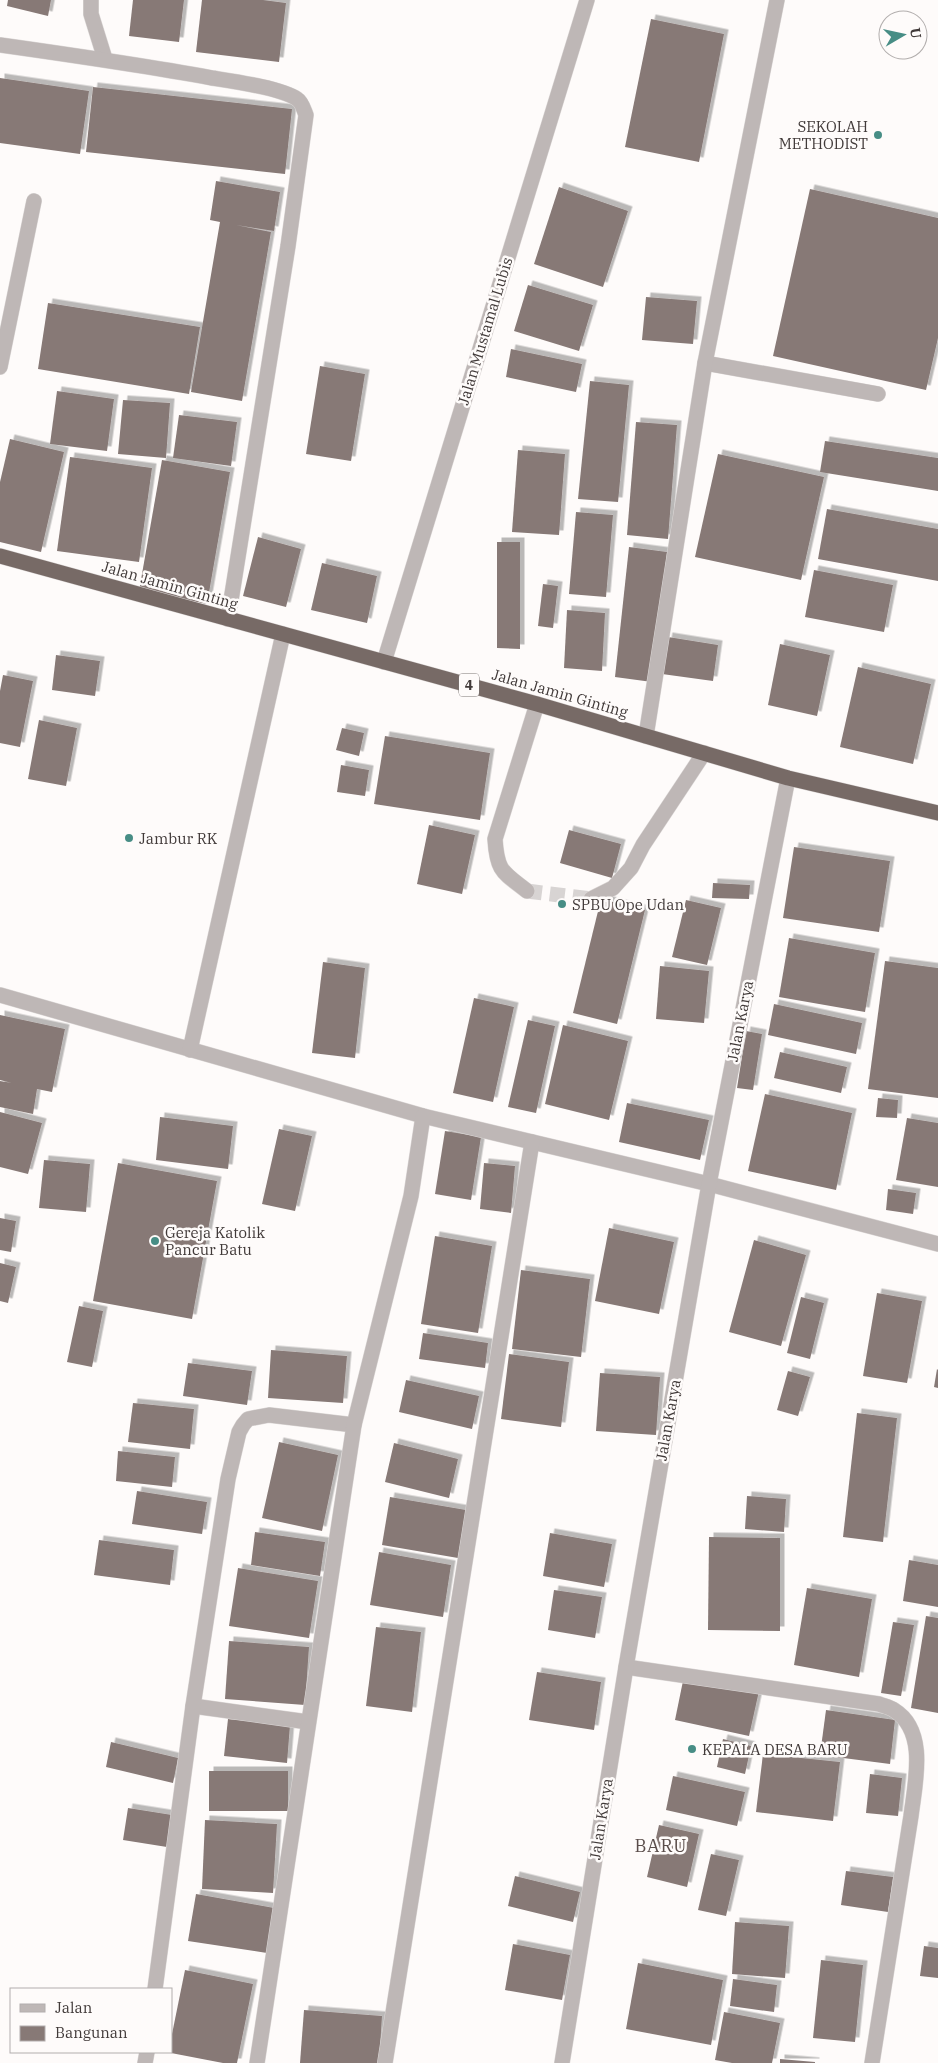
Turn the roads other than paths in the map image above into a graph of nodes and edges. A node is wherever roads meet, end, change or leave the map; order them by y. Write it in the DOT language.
graph roads {
  1 [pos="91,0"];
  2 [pos="587,0"];
  3 [pos="777,0"];
  4 [pos="0,45"];
  5 [pos="105,59"];
  6 [pos="34,201"];
  7 [pos="704,363"];
  8 [pos="0,368"];
  9 [pos="878,394"];
  10 [pos="0,556"];
  11 [pos="228,619"];
  12 [pos="283,634"];
  13 [pos="384,662"];
  14 [pos="537,704"];
  15 [pos="646,736"];
  16 [pos="704,753"];
  17 [pos="788,778"];
  18 [pos="938,813"];
  19 [pos="527,891"];
  20 [pos="591,899"];
  21 [pos="0,995"];
  22 [pos="190,1050"];
  23 [pos="423,1116"];
  24 [pos="532,1142"];
  25 [pos="709,1184"];
  26 [pos="938,1244"];
  27 [pos="354,1425"];
  28 [pos="626,1667"];
  29 [pos="193,1706"];
  30 [pos="308,1722"];
  31 [pos="155,1988"];
  32 [pos="257,2063"];
  33 [pos="384,2063"];
  34 [pos="562,2063"];
  35 [pos="872,2063"];
  1 -- 5 [label="street"];
  2 -- 13 [label="street, Jalan Mustamal Lubis"];
  3 -- 7 [label="street"];
  4 -- 5 [label="street"];
  5 -- 11 [label="street"];
  6 -- 8 [label="street"];
  7 -- 9 [label="street"];
  7 -- 15 [label="street"];
  10 -- 11 [label="highway, Jalan Jamin Ginting / 4"];
  11 -- 12 [label="highway, Jalan Jamin Ginting / 4"];
  12 -- 13 [label="highway, Jalan Jamin Ginting / 4"];
  12 -- 22 [label="street"];
  13 -- 14 [label="highway, Jalan Jamin Ginting / 4"];
  14 -- 15 [label="highway, Jalan Jamin Ginting / 4"];
  14 -- 19 [label="street"];
  15 -- 16 [label="highway, Jalan Jamin Ginting / 4"];
  16 -- 17 [label="highway, Jalan Jamin Ginting / 4"];
  16 -- 20 [label="street"];
  17 -- 18 [label="highway, Jalan Jamin Ginting / 4"];
  17 -- 25 [label="street, Jalan Karya"];
  21 -- 22 [label="street"];
  22 -- 23 [label="street"];
  23 -- 24 [label="street"];
  23 -- 27 [label="street"];
  24 -- 25 [label="street"];
  24 -- 33 [label="street"];
  25 -- 26 [label="street"];
  25 -- 28 [label="street, Jalan Karya"];
  27 -- 29 [label="street"];
  27 -- 30 [label="street"];
  28 -- 34 [label="street, Jalan Karya"];
  28 -- 35 [label="street"];
  29 -- 30 [label="street"];
  29 -- 31 [label="street"];
  30 -- 32 [label="street"];
}
